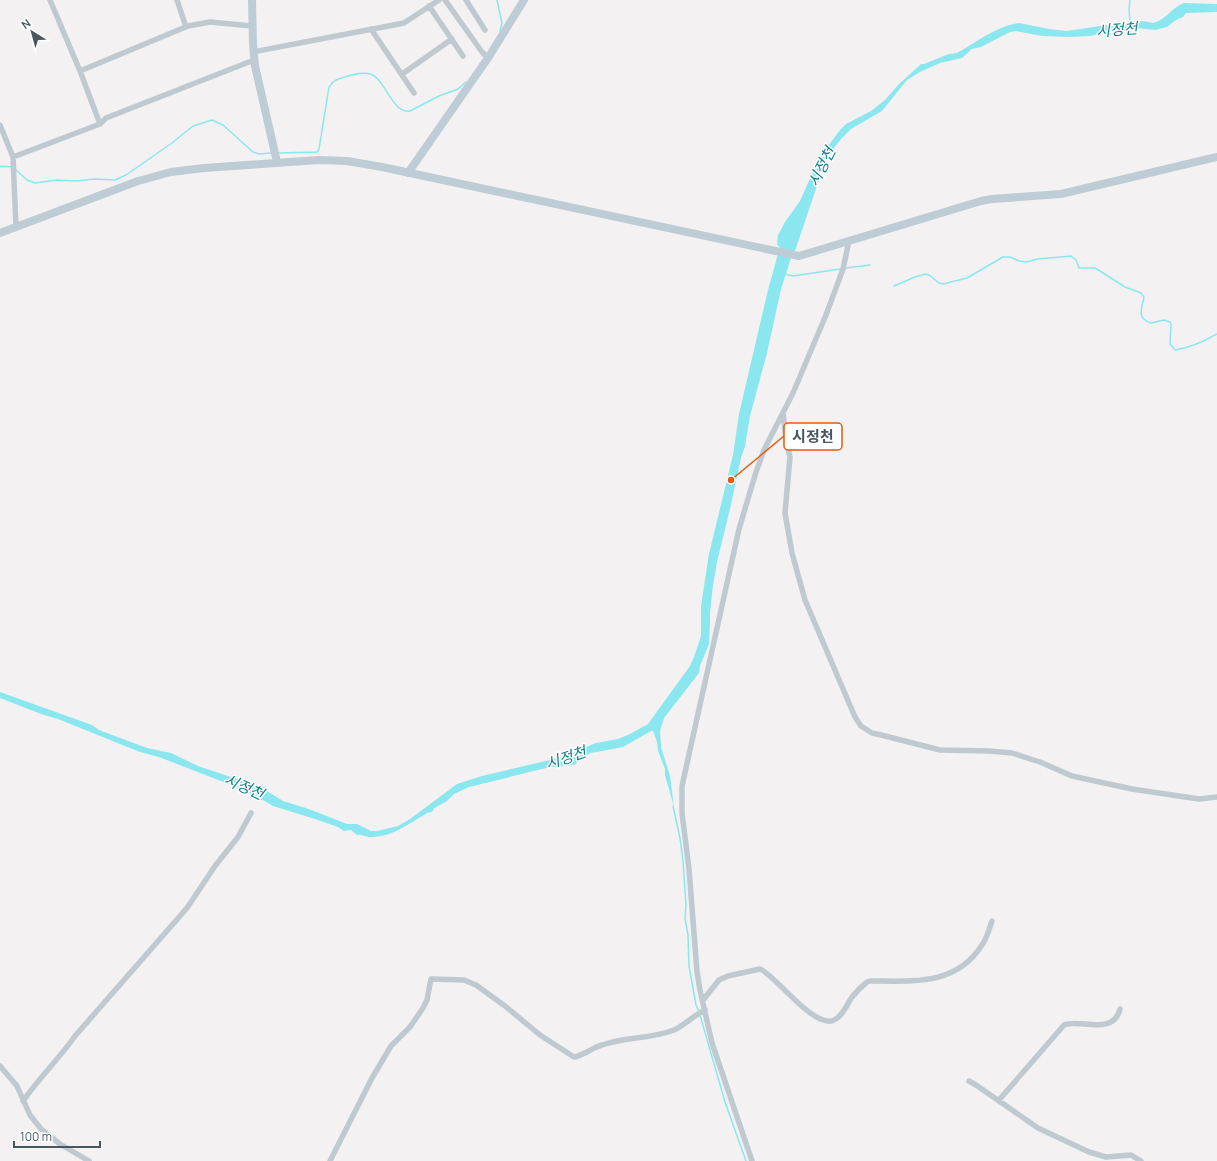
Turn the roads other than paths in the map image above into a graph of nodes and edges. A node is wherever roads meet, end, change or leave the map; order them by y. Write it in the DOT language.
graph roads {
  1 [pos="50,0"];
  2 [pos="177,0"];
  3 [pos="252,0"];
  4 [pos="439,0"];
  5 [pos="445,0"];
  6 [pos="466,0"];
  7 [pos="524,0"];
  8 [pos="430,6"];
  9 [pos="252,26"];
  10 [pos="186,27"];
  11 [pos="372,29"];
  12 [pos="485,30"];
  13 [pos="452,39"];
  14 [pos="254,56"];
  15 [pos="463,56"];
  16 [pos="488,58"];
  17 [pos="80,71"];
  18 [pos="402,74"];
  19 [pos="414,93"];
  20 [pos="100,124"];
  21 [pos="0,125"];
  22 [pos="1217,156"];
  23 [pos="13,157"];
  24 [pos="277,162"];
  25 [pos="408,173"];
  26 [pos="16,227"];
  27 [pos="0,233"];
  28 [pos="849,241"];
  29 [pos="783,413"];
  30 [pos="1217,797"];
  31 [pos="251,812"];
  32 [pos="992,922"];
  33 [pos="703,1000"];
  34 [pos="1120,1009"];
  35 [pos="705,1010"];
  36 [pos="0,1066"];
  37 [pos="969,1081"];
  38 [pos="999,1100"];
  39 [pos="23,1101"];
  40 [pos="89,1161"];
  41 [pos="330,1161"];
  42 [pos="752,1161"];
  43 [pos="1142,1161"];
  1 -- 17 [label="street"];
  2 -- 10 [label="street"];
  3 -- 9 [label="main road"];
  4 -- 8 [label="street"];
  5 -- 16 [label="street"];
  6 -- 12 [label="street"];
  7 -- 16 [label="main road"];
  8 -- 11 [label="street"];
  8 -- 13 [label="street"];
  9 -- 10 [label="street"];
  9 -- 14 [label="main road"];
  10 -- 17 [label="street"];
  11 -- 14 [label="street"];
  11 -- 18 [label="street"];
  13 -- 15 [label="street"];
  13 -- 18 [label="street"];
  14 -- 20 [label="street"];
  14 -- 24 [label="main road"];
  16 -- 25 [label="main road"];
  17 -- 20 [label="street"];
  18 -- 19 [label="street"];
  20 -- 23 [label="street"];
  21 -- 23 [label="street"];
  22 -- 28 [label="main road"];
  23 -- 26 [label="street"];
  24 -- 25 [label="main road"];
  24 -- 26 [label="main road"];
  25 -- 28 [label="main road"];
  26 -- 27 [label="main road"];
  28 -- 29 [label="street"];
  29 -- 30 [label="street"];
  29 -- 33 [label="street"];
  31 -- 39 [label="street"];
  32 -- 33 [label="street"];
  33 -- 35 [label="street"];
  34 -- 38 [label="street"];
  35 -- 41 [label="street"];
  35 -- 42 [label="street"];
  36 -- 39 [label="street"];
  37 -- 38 [label="street"];
  38 -- 43 [label="street"];
  39 -- 40 [label="street"];
}
